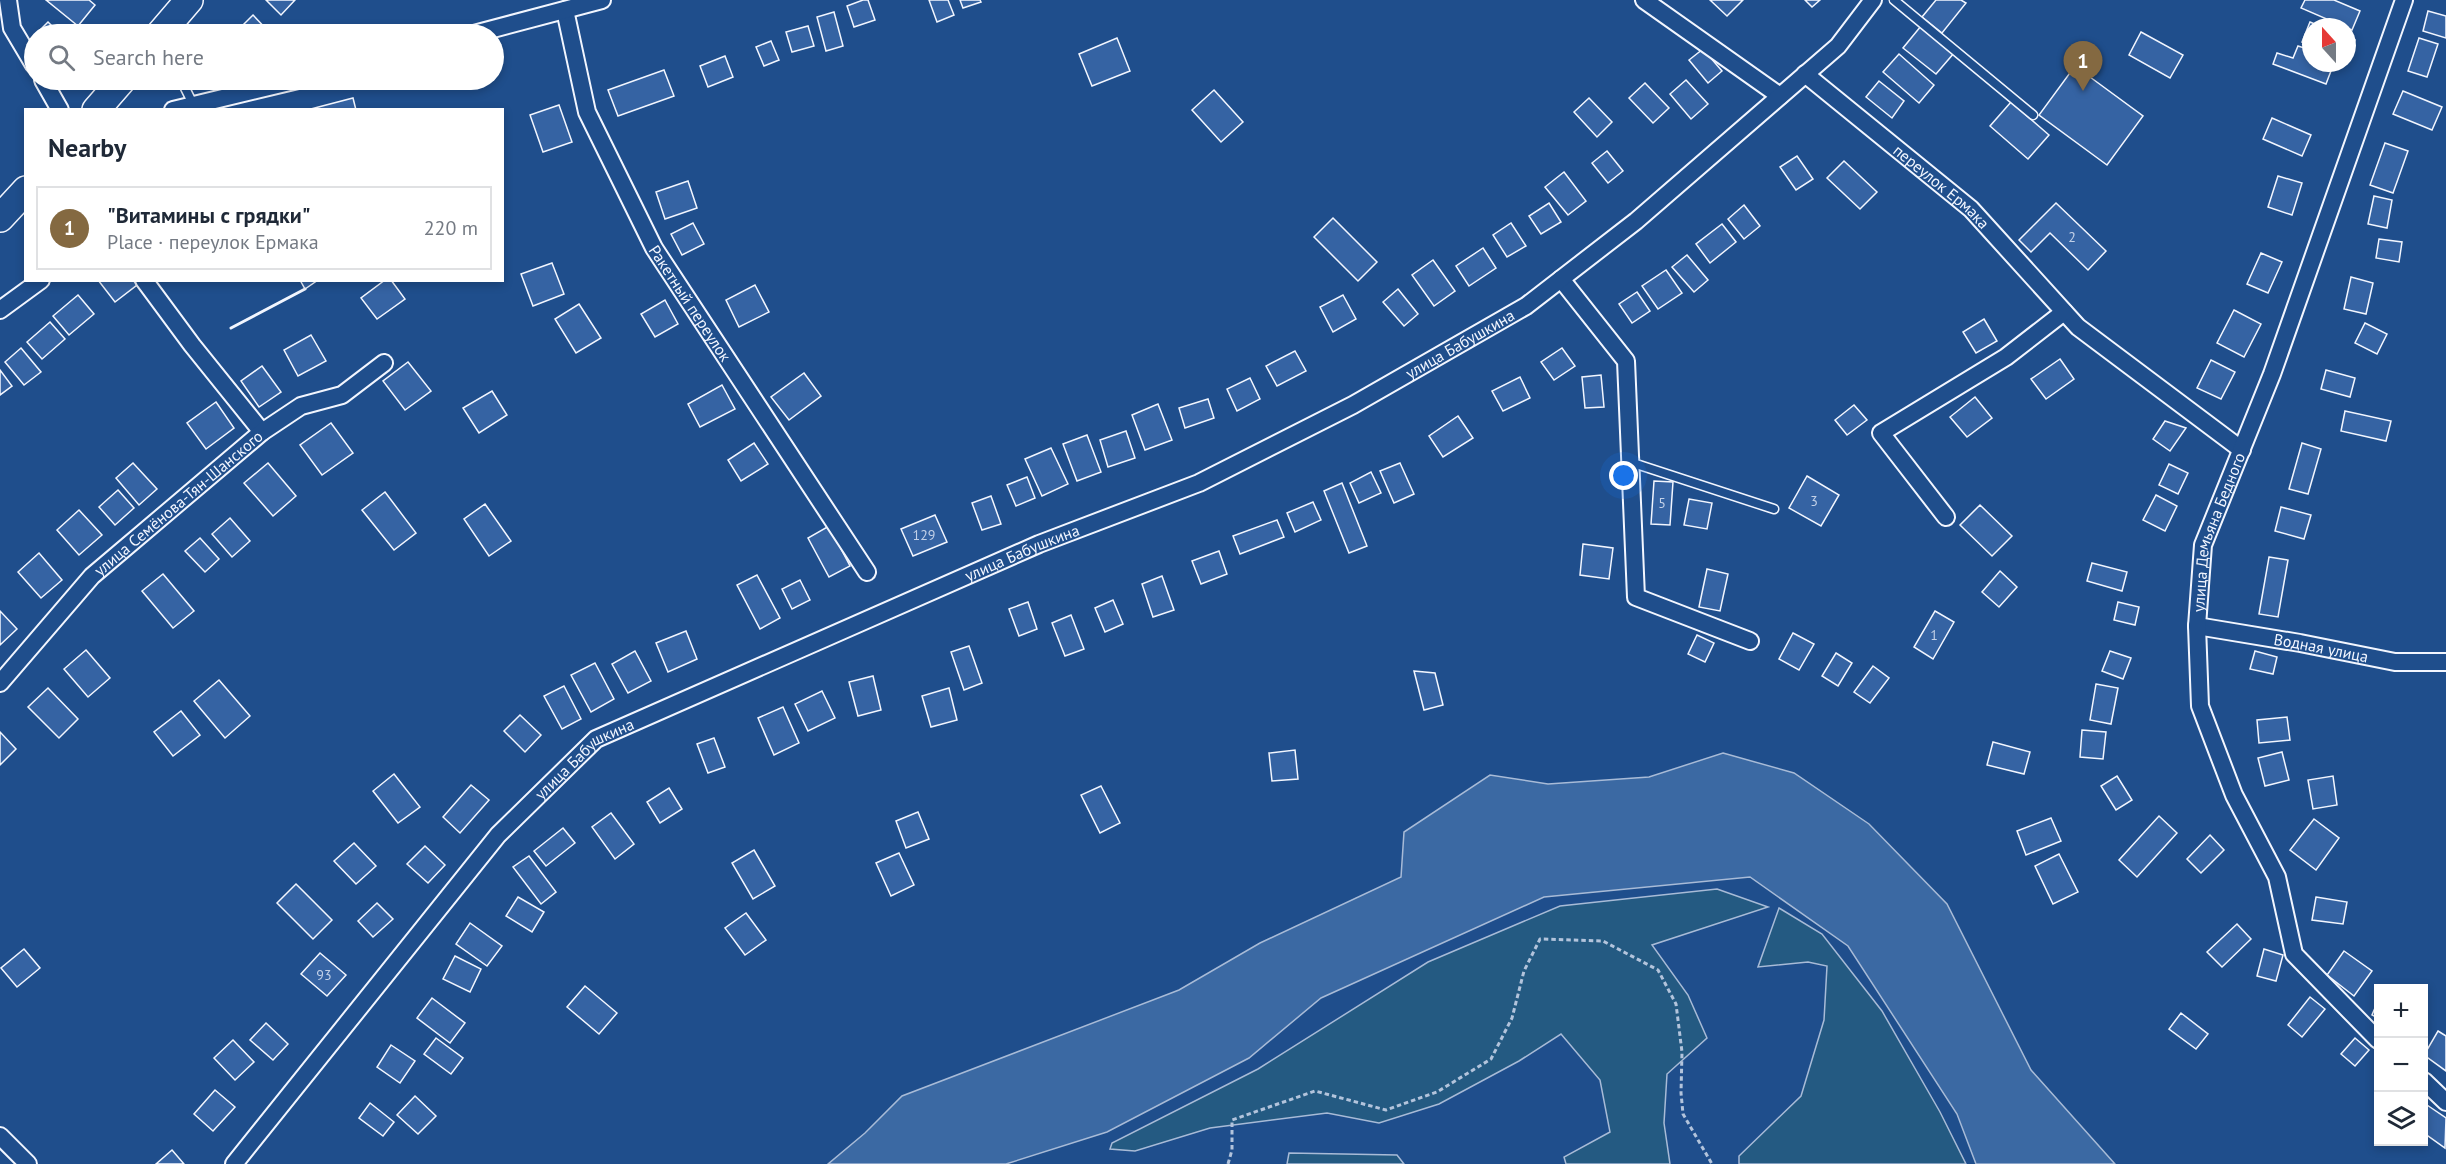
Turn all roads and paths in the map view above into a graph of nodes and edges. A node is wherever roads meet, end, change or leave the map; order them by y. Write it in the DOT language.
graph roads {
  1 [pos="8,0"];
  2 [pos="189,0"];
  3 [pos="602,0"];
  4 [pos="1644,0"];
  5 [pos="1872,0"];
  6 [pos="1894,0"];
  7 [pos="2404,0"];
  8 [pos="565,10"];
  9 [pos="169,24"];
  10 [pos="504,26"];
  11 [pos="24,49"];
  12 [pos="1805,74"];
  13 [pos="49,90"];
  14 [pos="113,90"];
  15 [pos="186,90"];
  16 [pos="259,90"];
  17 [pos="1780,96"];
  18 [pos="194,107"];
  19 [pos="59,108"];
  20 [pos="98,108"];
  21 [pos="2033,115"];
  22 [pos="24,195"];
  23 [pos="0,218"];
  24 [pos="1562,279"];
  25 [pos="38,282"];
  26 [pos="145,282"];
  27 [pos="0,310"];
  28 [pos="2064,312"];
  29 [pos="384,363"];
  30 [pos="262,432"];
  31 [pos="2242,450"];
  32 [pos="1630,462"];
  33 [pos="1774,509"];
  34 [pos="1946,518"];
  35 [pos="867,572"];
  36 [pos="2197,626"];
  37 [pos="1750,641"];
  38 [pos="2446,662"];
  39 [pos="0,683"];
  40 [pos="2377,1038"];
  41 [pos="2428,1085"];
  42 [pos="2446,1102"];
  43 [pos="0,1136"];
  44 [pos="28,1164"];
  45 [pos="234,1164"];
  46 [pos="1228,1164"];
  47 [pos="1712,1164"];
  1 -- 11 [label="street"];
  2 -- 9 [label="main road"];
  3 -- 8 [label="street"];
  4 -- 17 [label="street"];
  5 -- 12 [label="street, улица Бабушкина"];
  6 -- 21 [label="lane"];
  7 -- 31 [label="street, улица Демьяна Бедного"];
  8 -- 10 [label="street"];
  8 -- 35 [label="street, Ракетный переулок"];
  12 -- 17 [label="street, улица Бабушкина"];
  12 -- 28 [label="street, переулок Ермака"];
  13 -- 19 [label="street"];
  14 -- 20 [label="main road"];
  15 -- 18 [label="lane"];
  16 -- 18 [label="street"];
  17 -- 24 [label="street, улица Бабушкина"];
  22 -- 23 [label="main road"];
  24 -- 32 [label="street"];
  24 -- 45 [label="street, улица Бабушкина"];
  25 -- 27 [label="street"];
  26 -- 30 [label="street"];
  28 -- 31 [label="street, переулок Ермака"];
  28 -- 34 [label="street"];
  29 -- 30 [label="street, улица Семёнова-Тян-Шанского"];
  30 -- 39 [label="street, улица Семёнова-Тян-Шанского"];
  31 -- 36 [label="street, улица Демьяна Бедного"];
  32 -- 33 [label="lane"];
  32 -- 37 [label="street"];
  36 -- 38 [label="street, Водная улица"];
  36 -- 40 [label="street, улица Демьяна Бедного"];
  41 -- 42 [label="street"];
  43 -- 44 [label="street"];
  46 -- 47 [label="path"];
}
